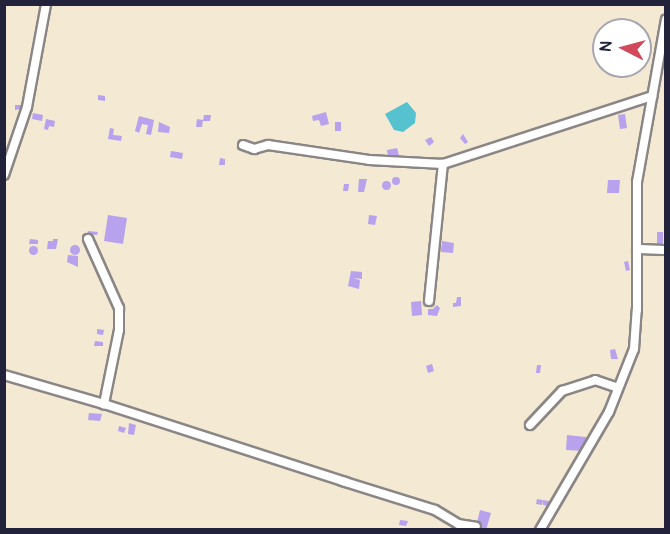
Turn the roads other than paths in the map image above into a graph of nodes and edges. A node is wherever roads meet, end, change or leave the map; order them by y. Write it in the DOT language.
graph roads {
  1 [pos="46,4"];
  2 [pos="666,20"];
  3 [pos="652,96"];
  4 [pos="243,144"];
  5 [pos="442,164"];
  6 [pos="5,175"];
  7 [pos="88,239"];
  8 [pos="637,249"];
  9 [pos="666,250"];
  10 [pos="429,301"];
  11 [pos="4,375"];
  12 [pos="618,388"];
  13 [pos="104,404"];
  14 [pos="530,425"];
  15 [pos="476,527"];
  16 [pos="540,530"];
  1 -- 6 [label="street"];
  2 -- 3 [label="street"];
  3 -- 5 [label="street"];
  3 -- 8 [label="street"];
  4 -- 5 [label="street"];
  5 -- 10 [label="street"];
  7 -- 13 [label="street"];
  8 -- 9 [label="street"];
  8 -- 12 [label="street"];
  11 -- 13 [label="street"];
  12 -- 14 [label="street"];
  12 -- 16 [label="street"];
  13 -- 15 [label="street"];
}
